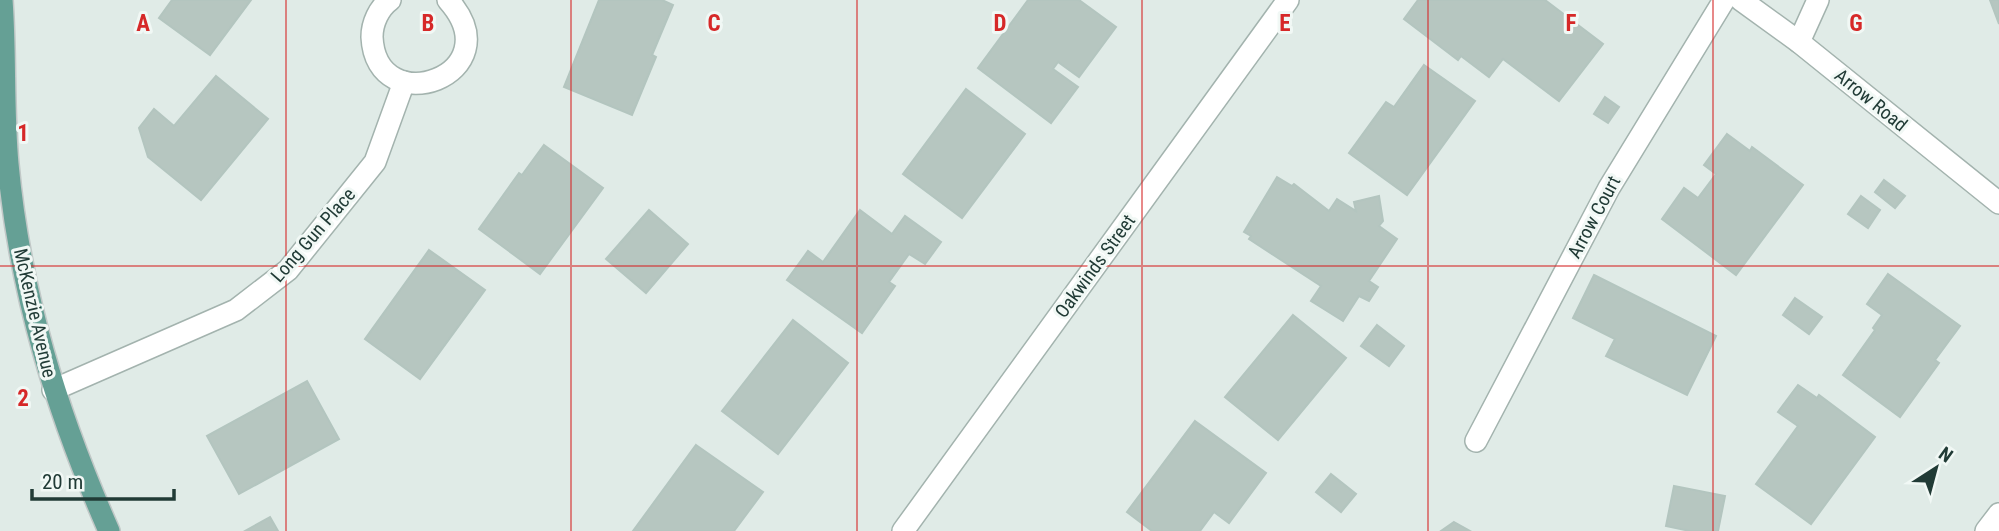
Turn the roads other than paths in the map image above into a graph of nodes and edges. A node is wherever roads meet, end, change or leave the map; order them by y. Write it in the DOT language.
graph roads {
  1 [pos="2,0"];
  2 [pos="390,0"];
  3 [pos="448,0"];
  4 [pos="1288,0"];
  5 [pos="1724,0"];
  6 [pos="1741,0"];
  7 [pos="1818,0"];
  8 [pos="1799,43"];
  9 [pos="404,82"];
  10 [pos="1999,203"];
  11 [pos="53,390"];
  12 [pos="1476,440"];
  13 [pos="1999,514"];
  14 [pos="109,531"];
  15 [pos="903,531"];
  16 [pos="1986,531"];
  1 -- 11 [label="main road, McKenzie Avenue"];
  2 -- 9 [label="street"];
  3 -- 9 [label="street"];
  4 -- 15 [label="street, Oakwinds Street"];
  5 -- 12 [label="street, Arrow Court"];
  6 -- 8 [label="street, Arrow Road"];
  7 -- 8 [label="street"];
  8 -- 10 [label="street, Arrow Road"];
  9 -- 11 [label="street, Long Gun Place"];
  11 -- 14 [label="main road, McKenzie Avenue"];
  13 -- 16 [label="street"];
}
